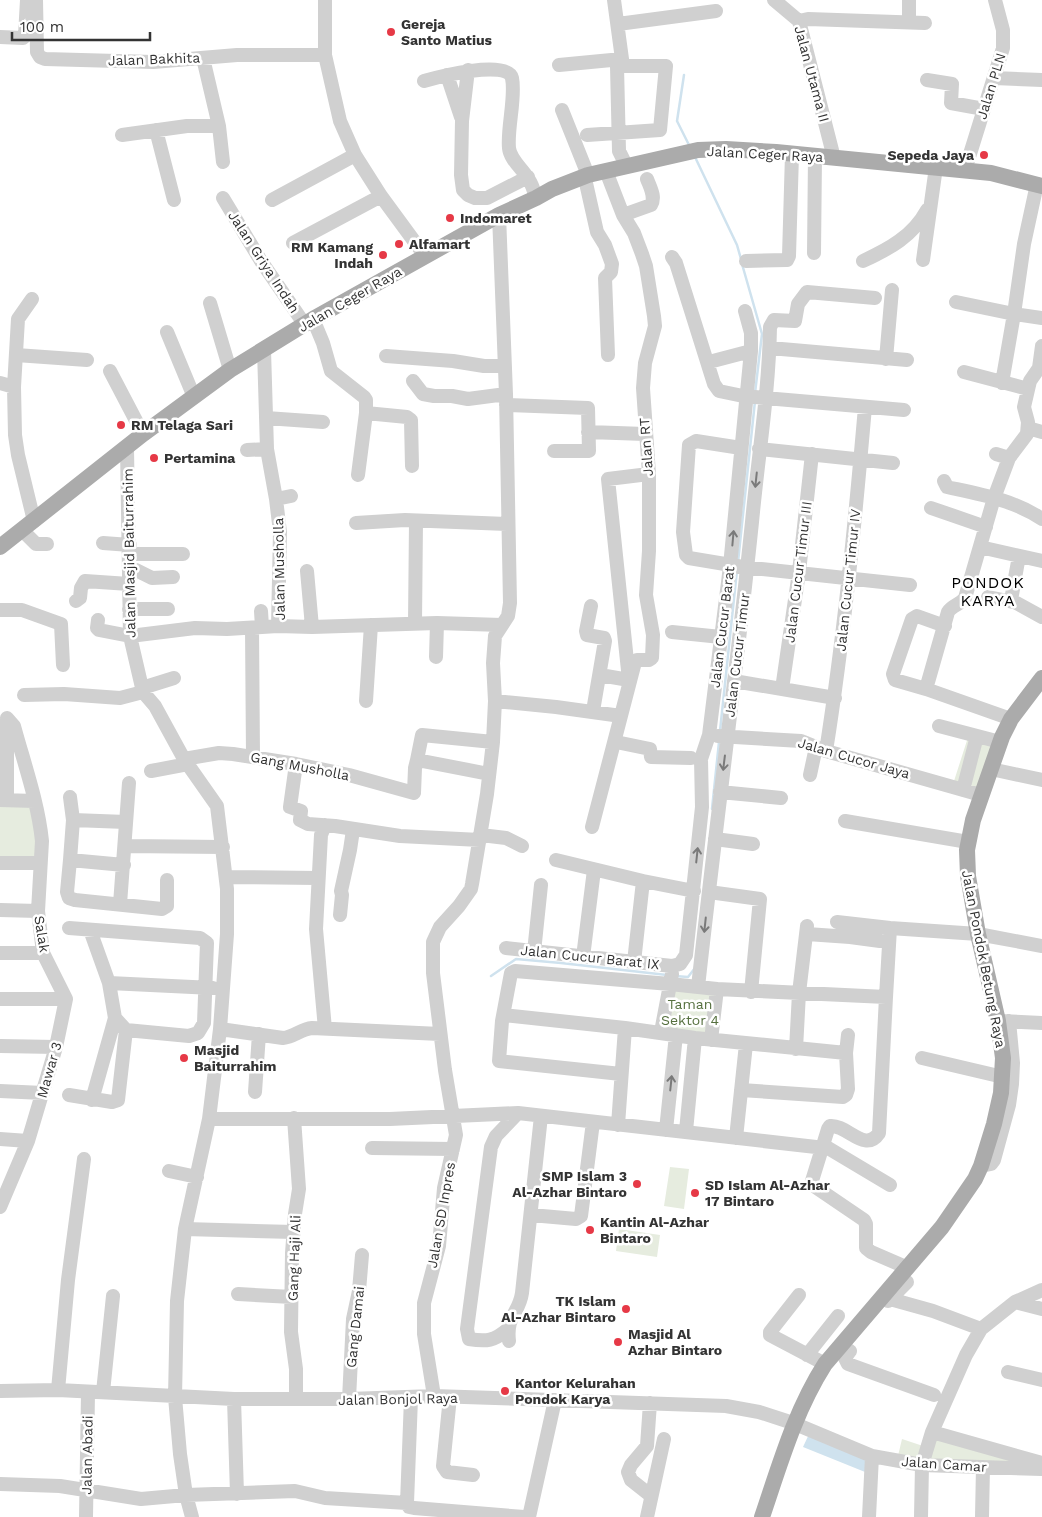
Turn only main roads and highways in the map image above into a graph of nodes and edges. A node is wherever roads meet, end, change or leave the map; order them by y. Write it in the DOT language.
graph roads {
  1 [pos="1039,185"];
  2 [pos="2,541"];
  3 [pos="1042,678"];
  4 [pos="762,1517"];
  1 -- 2 [label="main road, Jalan Ceger Raya"];
  3 -- 4 [label="main road, Jalan Pondok Betung Raya"];
}
